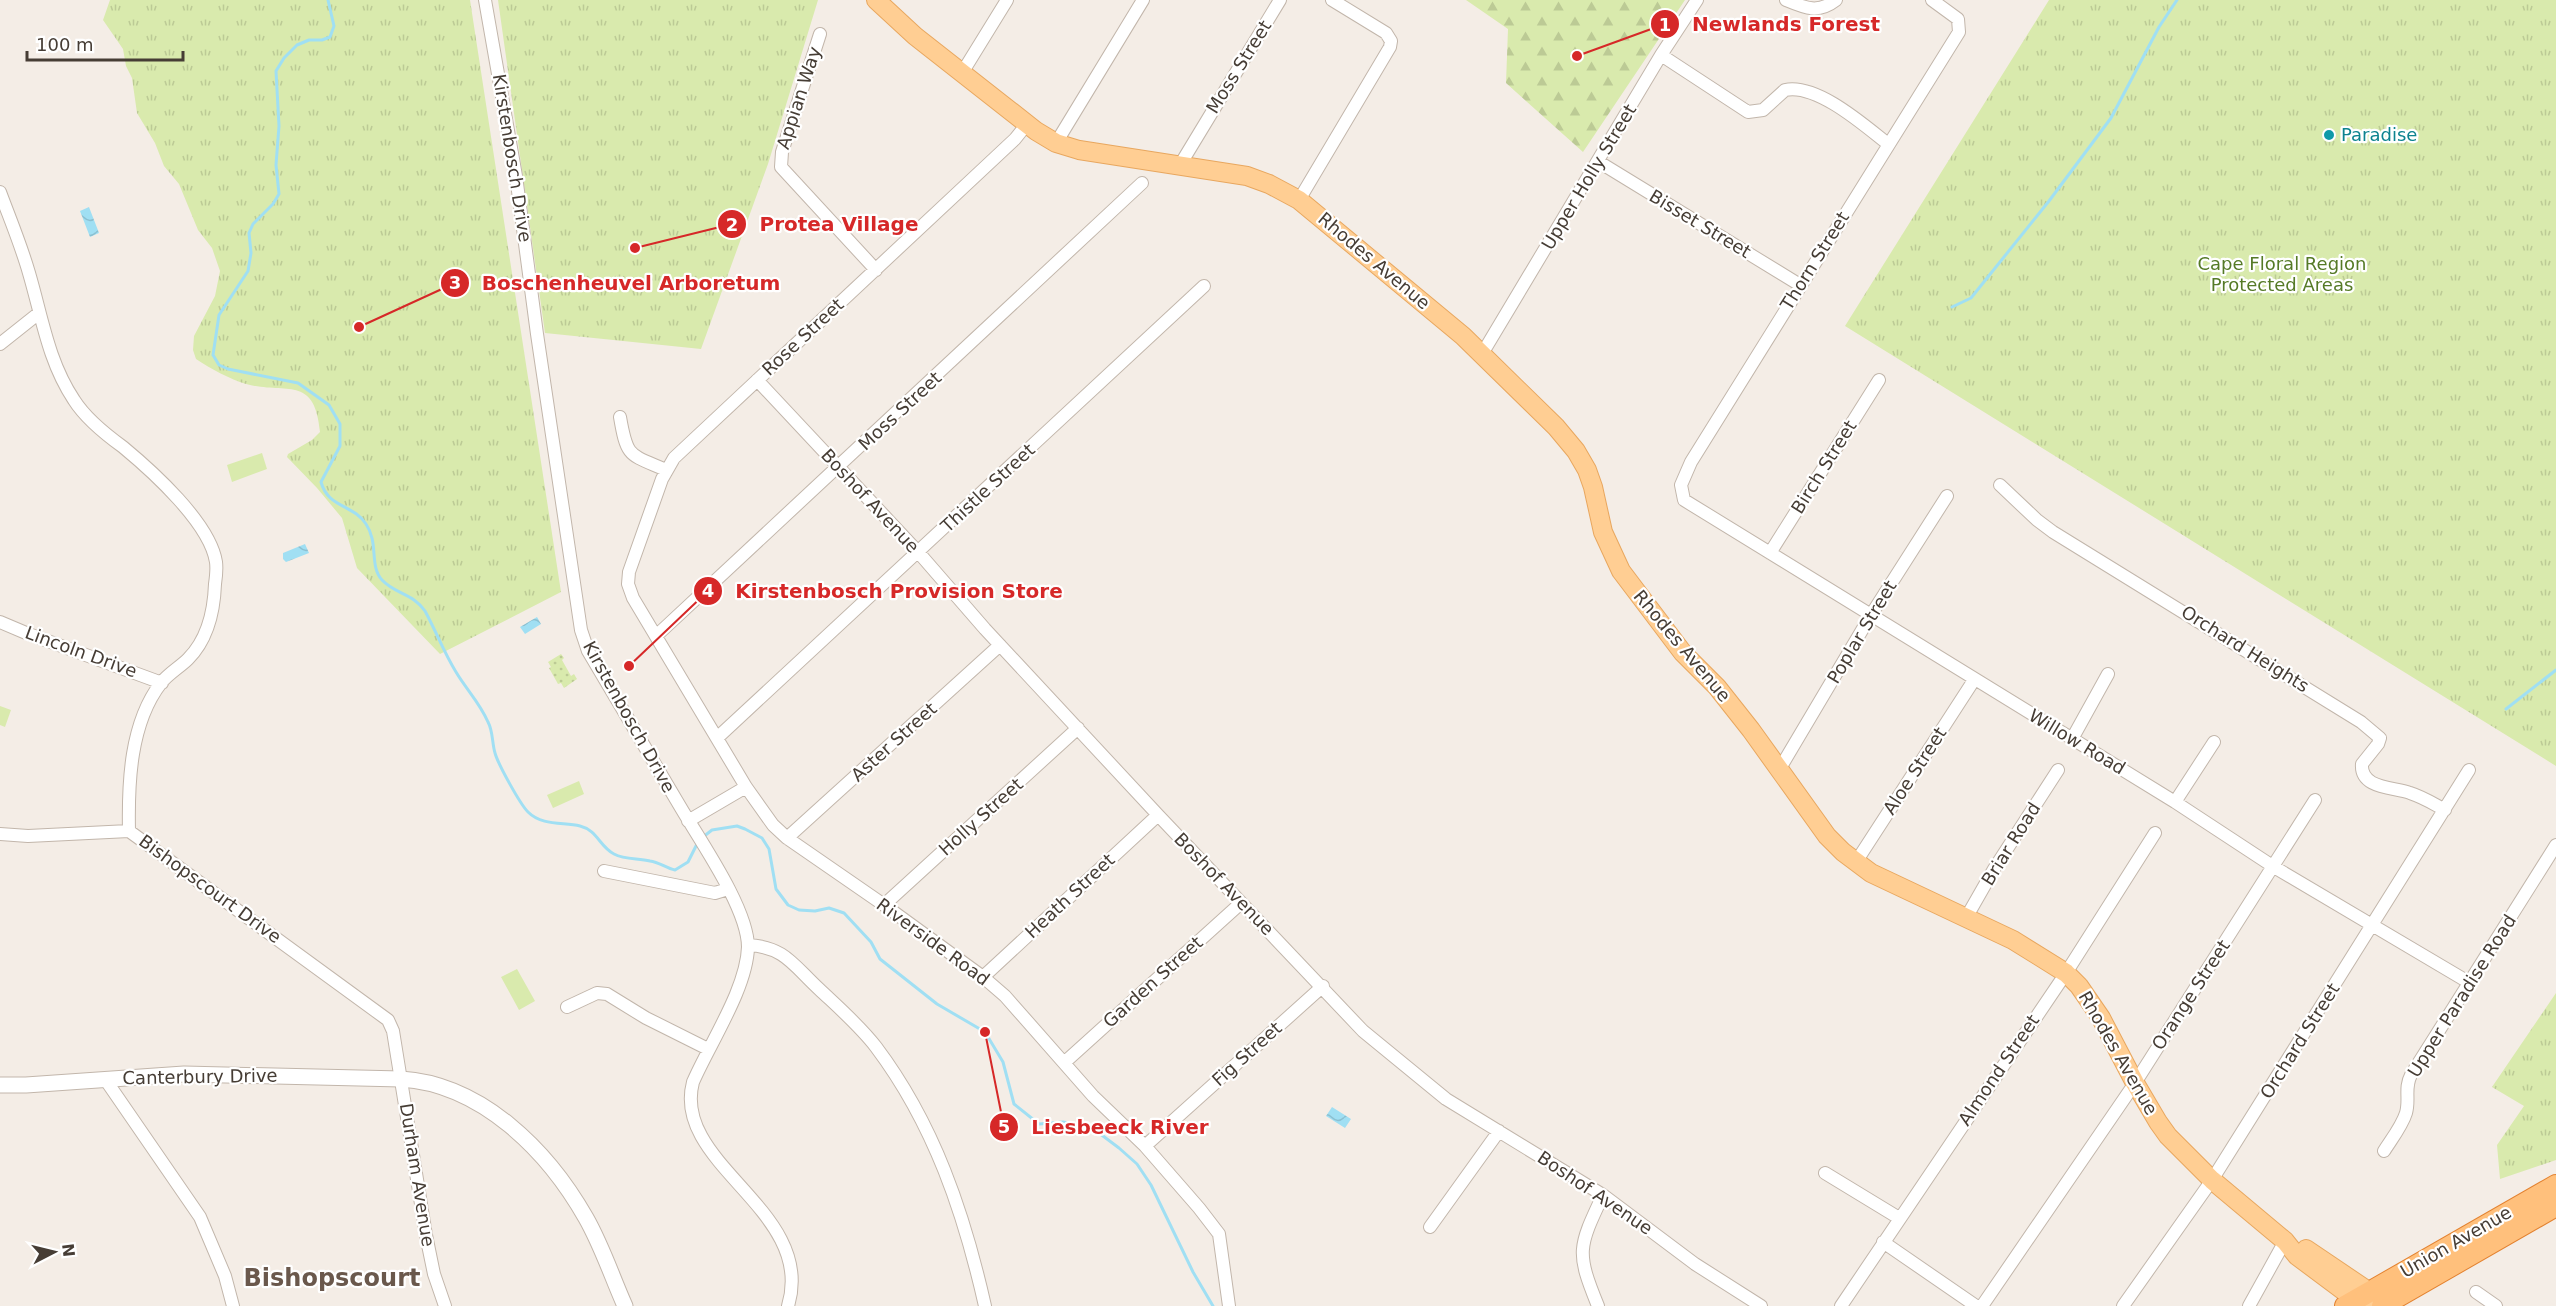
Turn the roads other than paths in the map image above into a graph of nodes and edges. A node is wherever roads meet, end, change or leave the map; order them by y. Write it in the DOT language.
graph roads {
  1 [pos="485,0"];
  2 [pos="876,0"];
  3 [pos="1007,0"];
  4 [pos="1143,0"];
  5 [pos="1280,0"];
  6 [pos="1332,0"];
  7 [pos="1697,0"];
  8 [pos="1786,0"];
  9 [pos="1836,0"];
  10 [pos="1932,0"];
  11 [pos="820,34"];
  12 [pos="1661,55"];
  13 [pos="962,73"];
  14 [pos="1027,124"];
  15 [pos="1056,143"];
  16 [pos="1888,144"];
  17 [pos="1599,162"];
  18 [pos="1180,165"];
  19 [pos="1142,183"];
  20 [pos="0,192"];
  21 [pos="1299,200"];
  22 [pos="876,270"];
  23 [pos="1800,285"];
  24 [pos="1204,286"];
  25 [pos="39,313"];
  26 [pos="0,344"];
  27 [pos="1482,354"];
  28 [pos="757,380"];
  29 [pos="1879,380"];
  30 [pos="620,417"];
  31 [pos="839,468"];
  32 [pos="666,470"];
  33 [pos="2000,485"];
  34 [pos="1947,496"];
  35 [pos="1684,500"];
  36 [pos="919,553"];
  37 [pos="1770,553"];
  38 [pos="628,580"];
  39 [pos="1871,615"];
  40 [pos="0,622"];
  41 [pos="656,636"];
  42 [pos="1000,645"];
  43 [pos="2108,674"];
  44 [pos="1974,680"];
  45 [pos="162,682"];
  46 [pos="1078,728"];
  47 [pos="717,738"];
  48 [pos="2072,739"];
  49 [pos="2214,742"];
  50 [pos="1779,770"];
  51 [pos="2058,770"];
  52 [pos="2469,770"];
  53 [pos="746,786"];
  54 [pos="2315,800"];
  55 [pos="2175,802"];
  56 [pos="2445,810"];
  57 [pos="1158,815"];
  58 [pos="691,825"];
  59 [pos="129,831"];
  60 [pos="2155,833"];
  61 [pos="0,834"];
  62 [pos="787,838"];
  63 [pos="2556,846"];
  64 [pos="1856,862"];
  65 [pos="2274,867"];
  66 [pos="604,871"];
  67 [pos="728,889"];
  68 [pos="1241,903"];
  69 [pos="885,905"];
  70 [pos="1966,918"];
  71 [pos="2373,925"];
  72 [pos="748,945"];
  73 [pos="2066,973"];
  74 [pos="983,977"];
  75 [pos="2470,983"];
  76 [pos="1323,986"];
  77 [pos="567,1007"];
  78 [pos="708,1049"];
  79 [pos="1065,1062"];
  80 [pos="105,1079"];
  81 [pos="401,1079"];
  82 [pos="2135,1083"];
  83 [pos="0,1084"];
  84 [pos="1499,1131"];
  85 [pos="1145,1146"];
  86 [pos="2384,1151"];
  87 [pos="1825,1173"];
  88 [pos="2212,1180"];
  89 [pos="2556,1185"];
  90 [pos="1603,1195"];
  91 [pos="2556,1206"];
  92 [pos="1899,1218"];
  93 [pos="1431,1227"];
  94 [pos="2285,1241"];
  95 [pos="1884,1242"];
  96 [pos="2475,1292"];
  97 [pos="2367,1302"];
  98 [pos="233,1306"];
  99 [pos="445,1306"];
  100 [pos="625,1306"];
  101 [pos="788,1306"];
  102 [pos="985,1306"];
  103 [pos="1229,1306"];
  104 [pos="1598,1306"];
  105 [pos="1761,1306"];
  106 [pos="1841,1306"];
  107 [pos="1976,1306"];
  108 [pos="1982,1306"];
  109 [pos="2123,1306"];
  110 [pos="2249,1306"];
  111 [pos="2496,1306"];
  1 -- 58 [label="street, Kirstenbosch Drive"];
  2 -- 13 [label="main road, Rhodes Avenue"];
  3 -- 13 [label="street"];
  4 -- 15 [label="street"];
  5 -- 18 [label="street, Moss Street"];
  6 -- 21 [label="street"];
  7 -- 12 [label="street, Upper Holly Street"];
  8 -- 9 [label="street"];
  10 -- 16 [label="street, Thorn Street"];
  11 -- 22 [label="street, Appian Way"];
  12 -- 16 [label="street"];
  12 -- 17 [label="street, Upper Holly Street"];
  13 -- 14 [label="main road, Rhodes Avenue"];
  14 -- 15 [label="main road, Rhodes Avenue"];
  14 -- 22 [label="street, Rose Street"];
  15 -- 18 [label="main road, Rhodes Avenue"];
  16 -- 23 [label="street, Thorn Street"];
  17 -- 23 [label="street, Bisset Street"];
  17 -- 27 [label="street, Upper Holly Street"];
  18 -- 21 [label="main road, Rhodes Avenue"];
  19 -- 31 [label="street, Moss Street"];
  20 -- 25 [label="street, Bishopscourt Drive"];
  21 -- 27 [label="main road, Rhodes Avenue"];
  22 -- 28 [label="street, Rose Street"];
  23 -- 35 [label="street, Thorn Street"];
  24 -- 36 [label="street, Thistle Street"];
  25 -- 26 [label="street"];
  25 -- 45 [label="street, Bishopscourt Drive"];
  27 -- 50 [label="main road, Rhodes Avenue"];
  28 -- 31 [label="street, Boshof Avenue"];
  28 -- 32 [label="street, Rose Street"];
  29 -- 37 [label="street, Birch Street"];
  30 -- 32 [label="street"];
  31 -- 36 [label="street, Boshof Avenue"];
  31 -- 41 [label="street, Moss Street"];
  32 -- 38 [label="street, Rose Street"];
  33 -- 56 [label="street, Orchard Heights"];
  34 -- 39 [label="street, Poplar Street"];
  35 -- 37 [label="street, Willow Road"];
  36 -- 42 [label="street, Boshof Avenue"];
  36 -- 47 [label="street, Thistle Street"];
  37 -- 39 [label="street, Willow Road"];
  38 -- 41 [label="street, Riverside Road"];
  39 -- 44 [label="street, Willow Road"];
  39 -- 50 [label="street, Poplar Street"];
  40 -- 45 [label="street, Lincoln Drive"];
  41 -- 47 [label="street, Riverside Road"];
  42 -- 46 [label="street, Boshof Avenue"];
  42 -- 62 [label="street, Aster Street"];
  43 -- 48 [label="street"];
  44 -- 48 [label="street, Willow Road"];
  44 -- 64 [label="street, Aloe Street"];
  45 -- 59 [label="street, Bishopscourt Drive"];
  46 -- 57 [label="street, Boshof Avenue"];
  46 -- 69 [label="street, Holly Street"];
  47 -- 53 [label="street, Riverside Road"];
  48 -- 55 [label="street, Willow Road"];
  49 -- 55 [label="street"];
  50 -- 64 [label="main road, Rhodes Avenue"];
  51 -- 70 [label="street, Briar Road"];
  52 -- 56 [label="street, Orchard Street"];
  53 -- 58 [label="street"];
  53 -- 62 [label="street, Riverside Road"];
  54 -- 65 [label="street, Orange Street"];
  55 -- 65 [label="street, Willow Road"];
  56 -- 71 [label="street, Orchard Street"];
  57 -- 68 [label="street, Boshof Avenue"];
  57 -- 74 [label="street, Heath Street"];
  58 -- 67 [label="street, Kirstenbosch Drive"];
  59 -- 61 [label="street"];
  59 -- 81 [label="street, Bishopscourt Drive"];
  60 -- 73 [label="street, Almond Street"];
  62 -- 69 [label="street, Riverside Road"];
  63 -- 75 [label="street, Upper Paradise Road"];
  64 -- 70 [label="main road, Rhodes Avenue"];
  65 -- 71 [label="street, Willow Road"];
  65 -- 82 [label="street, Orange Street"];
  66 -- 67 [label="street"];
  67 -- 72 [label="street, Kirstenbosch Drive"];
  68 -- 76 [label="street, Boshof Avenue"];
  68 -- 79 [label="street, Garden Street"];
  69 -- 74 [label="street, Riverside Road"];
  70 -- 73 [label="main road, Rhodes Avenue"];
  71 -- 75 [label="street, Willow Road"];
  71 -- 88 [label="street, Orchard Street"];
  72 -- 78 [label="street, Kirstenbosch Drive"];
  72 -- 102 [label="street"];
  73 -- 82 [label="main road, Rhodes Avenue"];
  73 -- 92 [label="street, Almond Street"];
  74 -- 79 [label="street, Riverside Road"];
  75 -- 86 [label="street, Upper Paradise Road"];
  76 -- 84 [label="street, Boshof Avenue"];
  76 -- 85 [label="street, Fig Street"];
  77 -- 78 [label="street"];
  78 -- 101 [label="street, Kirstenbosch Drive"];
  79 -- 85 [label="street, Riverside Road"];
  80 -- 81 [label="street, Canterbury Drive"];
  80 -- 83 [label="street, Canterbury Drive"];
  80 -- 98 [label="street"];
  81 -- 99 [label="street, Durham Avenue"];
  81 -- 100 [label="street"];
  82 -- 88 [label="main road, Rhodes Avenue"];
  82 -- 108 [label="street, Orange Street"];
  84 -- 90 [label="street, Boshof Avenue"];
  84 -- 93 [label="street"];
  85 -- 103 [label="street, Riverside Road"];
  87 -- 92 [label="street"];
  88 -- 94 [label="main road, Rhodes Avenue"];
  88 -- 109 [label="street, Orchard Street"];
  89 -- 97 [label="highway, Union Avenue"];
  90 -- 104 [label="street"];
  90 -- 105 [label="street, Boshof Avenue"];
  91 -- 97 [label="highway, Union Avenue"];
  92 -- 95 [label="street, Almond Street"];
  94 -- 97 [label="main road, Rhodes Avenue"];
  94 -- 110 [label="street"];
  95 -- 106 [label="street, Almond Street"];
  95 -- 107 [label="street"];
  96 -- 111 [label="street"];
}
